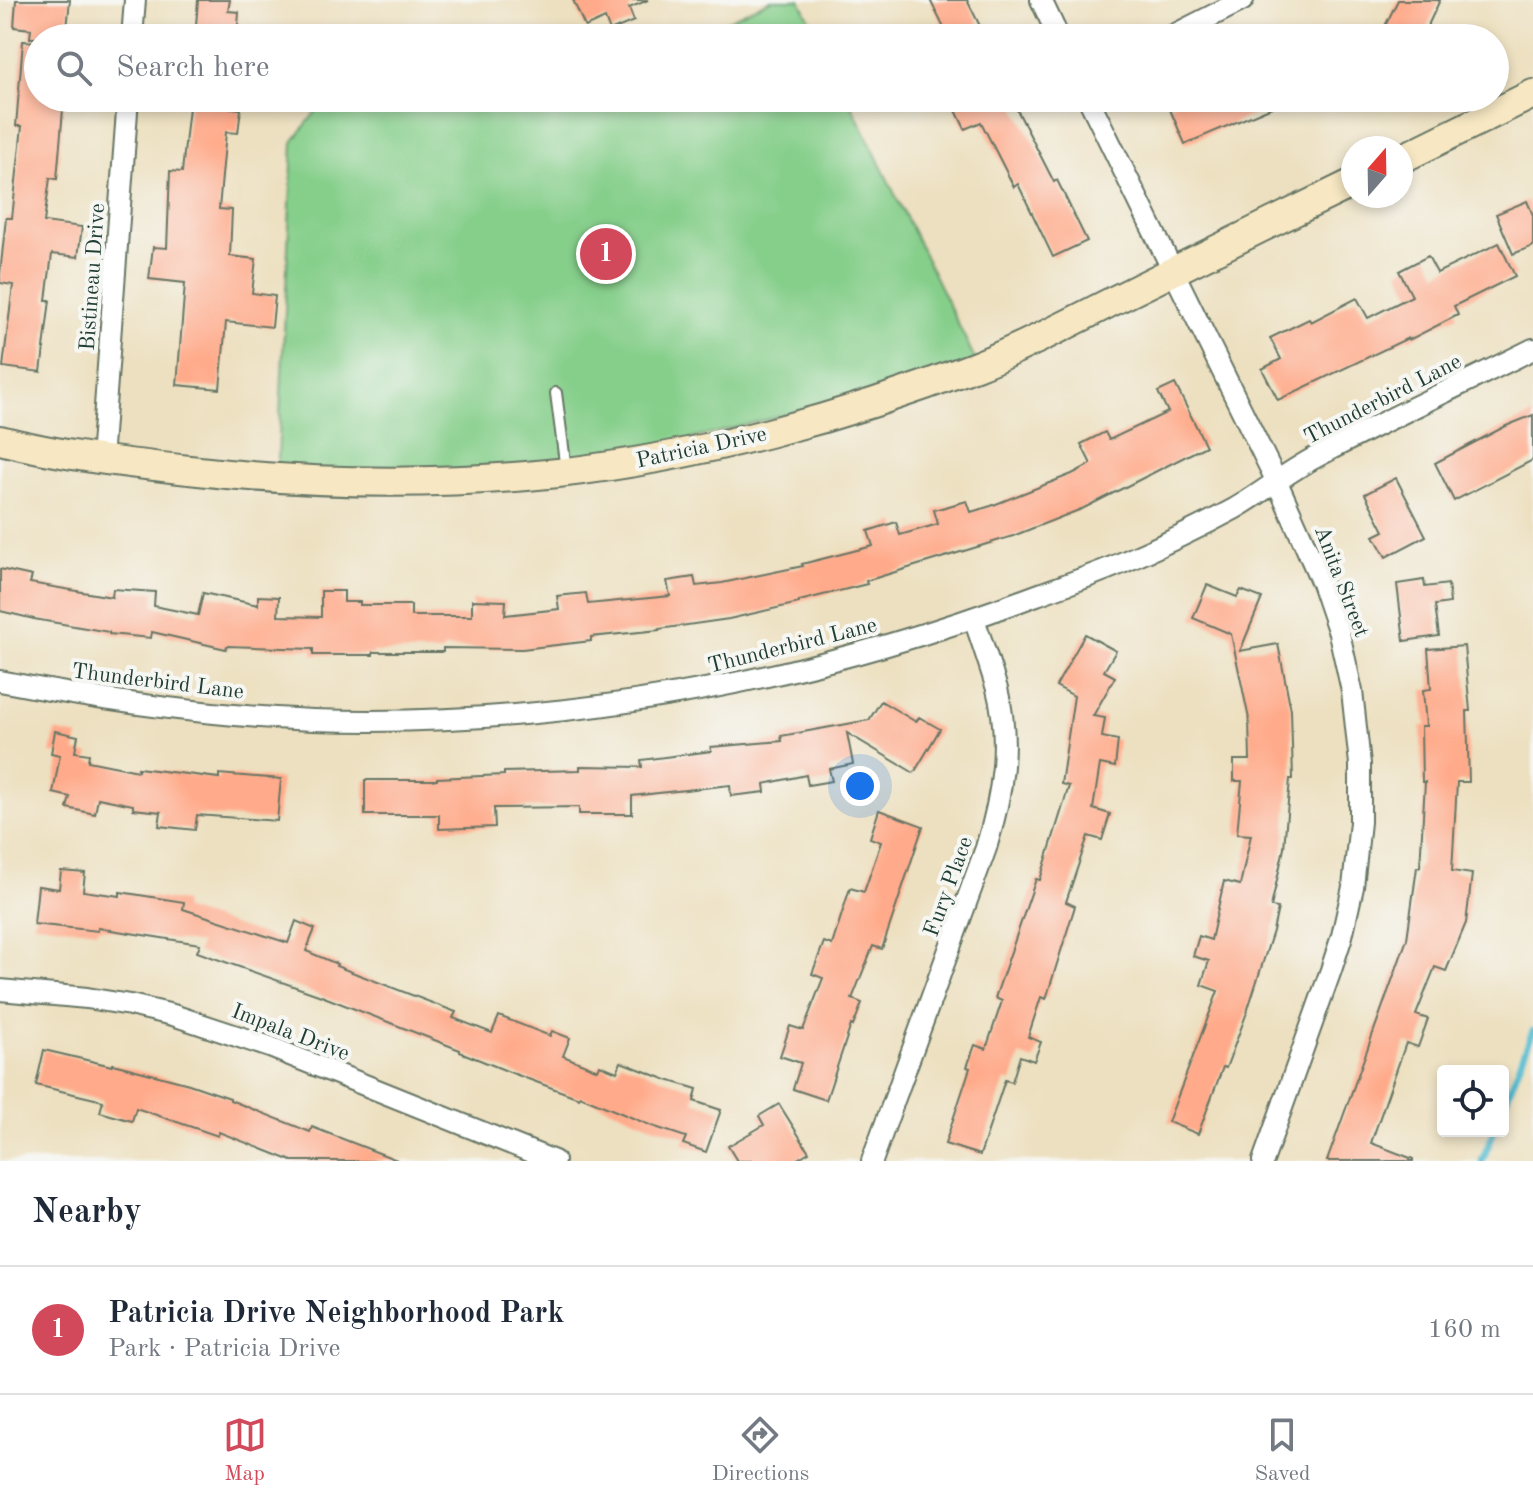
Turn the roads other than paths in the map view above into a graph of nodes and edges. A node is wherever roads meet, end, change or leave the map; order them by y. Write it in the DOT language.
graph roads {
  1 [pos="135,0"];
  2 [pos="1041,0"];
  3 [pos="1243,0"];
  4 [pos="133,24"];
  5 [pos="1052,24"];
  6 [pos="1196,24"];
  7 [pos="1533,94"];
  8 [pos="1509,106"];
  9 [pos="127,112"];
  10 [pos="1095,112"];
  11 [pos="1496,112"];
  12 [pos="1413,153"];
  13 [pos="1341,189"];
  14 [pos="1173,271"];
  15 [pos="1533,349"];
  16 [pos="556,393"];
  17 [pos="0,440"];
  18 [pos="101,460"];
  19 [pos="567,471"];
  20 [pos="1277,482"];
  21 [pos="974,619"];
  22 [pos="0,681"];
  23 [pos="0,990"];
  24 [pos="554,1161"];
  25 [pos="872,1161"];
  26 [pos="1263,1161"];
  1 -- 4 [label="street"];
  2 -- 5 [label="street"];
  3 -- 6 [label="street"];
  7 -- 8 [label="street"];
  9 -- 18 [label="street, Bistineau Drive"];
  10 -- 14 [label="street, Anita Street"];
  11 -- 12 [label="street"];
  13 -- 14 [label="street, Patricia Drive"];
  14 -- 19 [label="street, Patricia Drive"];
  14 -- 20 [label="street, Anita Street"];
  15 -- 20 [label="street, Thunderbird Lane"];
  16 -- 19 [label="lane"];
  17 -- 18 [label="street, Patricia Drive"];
  18 -- 19 [label="street, Patricia Drive"];
  20 -- 21 [label="street, Thunderbird Lane"];
  20 -- 26 [label="street, Anita Street"];
  21 -- 22 [label="street, Thunderbird Lane"];
  21 -- 25 [label="street, Fury Place"];
  23 -- 24 [label="street, Impala Drive"];
}
